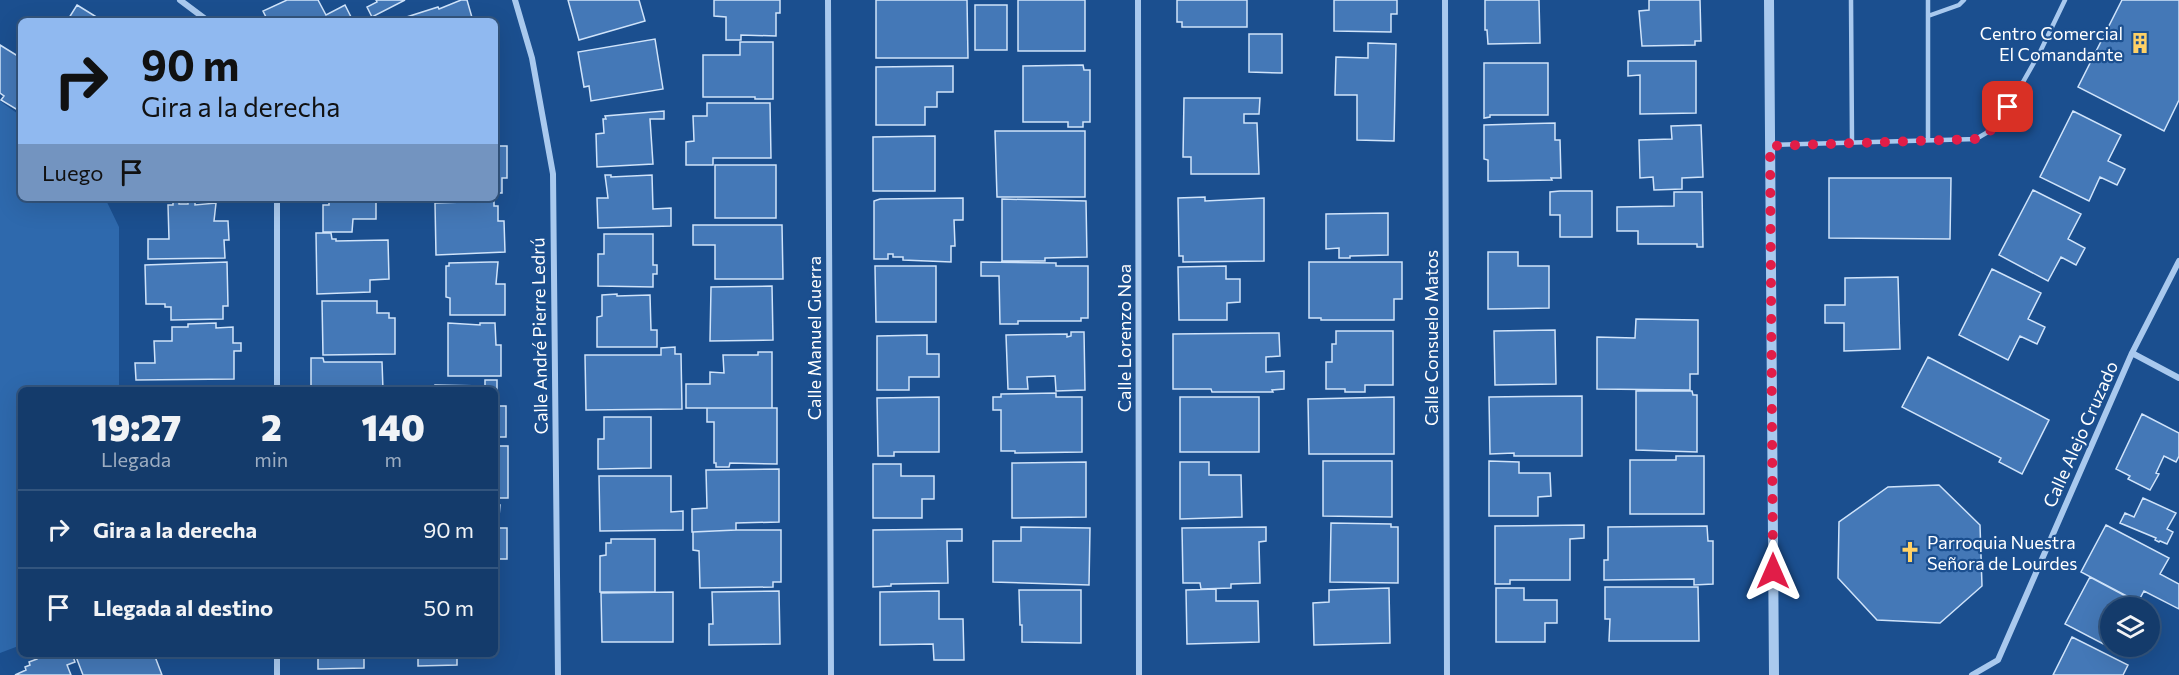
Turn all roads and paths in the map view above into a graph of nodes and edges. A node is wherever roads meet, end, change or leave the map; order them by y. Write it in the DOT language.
graph roads {
  1 [pos="180,0"];
  2 [pos="515,0"];
  3 [pos="828,0"];
  4 [pos="1138,0"];
  5 [pos="1445,0"];
  6 [pos="1769,0"];
  7 [pos="1851,0"];
  8 [pos="1928,0"];
  9 [pos="1964,0"];
  10 [pos="2065,0"];
  11 [pos="1928,16"];
  12 [pos="204,18"];
  13 [pos="1928,140"];
  14 [pos="1852,143"];
  15 [pos="1770,146"];
  16 [pos="277,201"];
  17 [pos="2179,261"];
  18 [pos="2132,353"];
  19 [pos="2179,378"];
  20 [pos="277,387"];
  21 [pos="277,657"];
  22 [pos="277,675"];
  23 [pos="558,675"];
  24 [pos="831,675"];
  25 [pos="1139,675"];
  26 [pos="1447,675"];
  27 [pos="1774,675"];
  28 [pos="1972,675"];
  1 -- 12 [label="street"];
  2 -- 23 [label="street, Calle André Pierre Ledrú"];
  3 -- 24 [label="street, Calle Manuel Guerra"];
  4 -- 25 [label="street, Calle Lorenzo Noa"];
  5 -- 26 [label="street, Calle Consuelo Matos"];
  6 -- 15 [label="street"];
  7 -- 14 [label="lane"];
  8 -- 11 [label="lane"];
  9 -- 11 [label="lane"];
  10 -- 13 [label="lane"];
  11 -- 13 [label="lane"];
  13 -- 14 [label="lane"];
  14 -- 15 [label="lane"];
  15 -- 27 [label="street"];
  16 -- 20 [label="street"];
  17 -- 18 [label="street, Calle Alejo Cruzado"];
  18 -- 19 [label="street"];
  18 -- 28 [label="street, Calle Alejo Cruzado"];
  21 -- 22 [label="street"];
}
